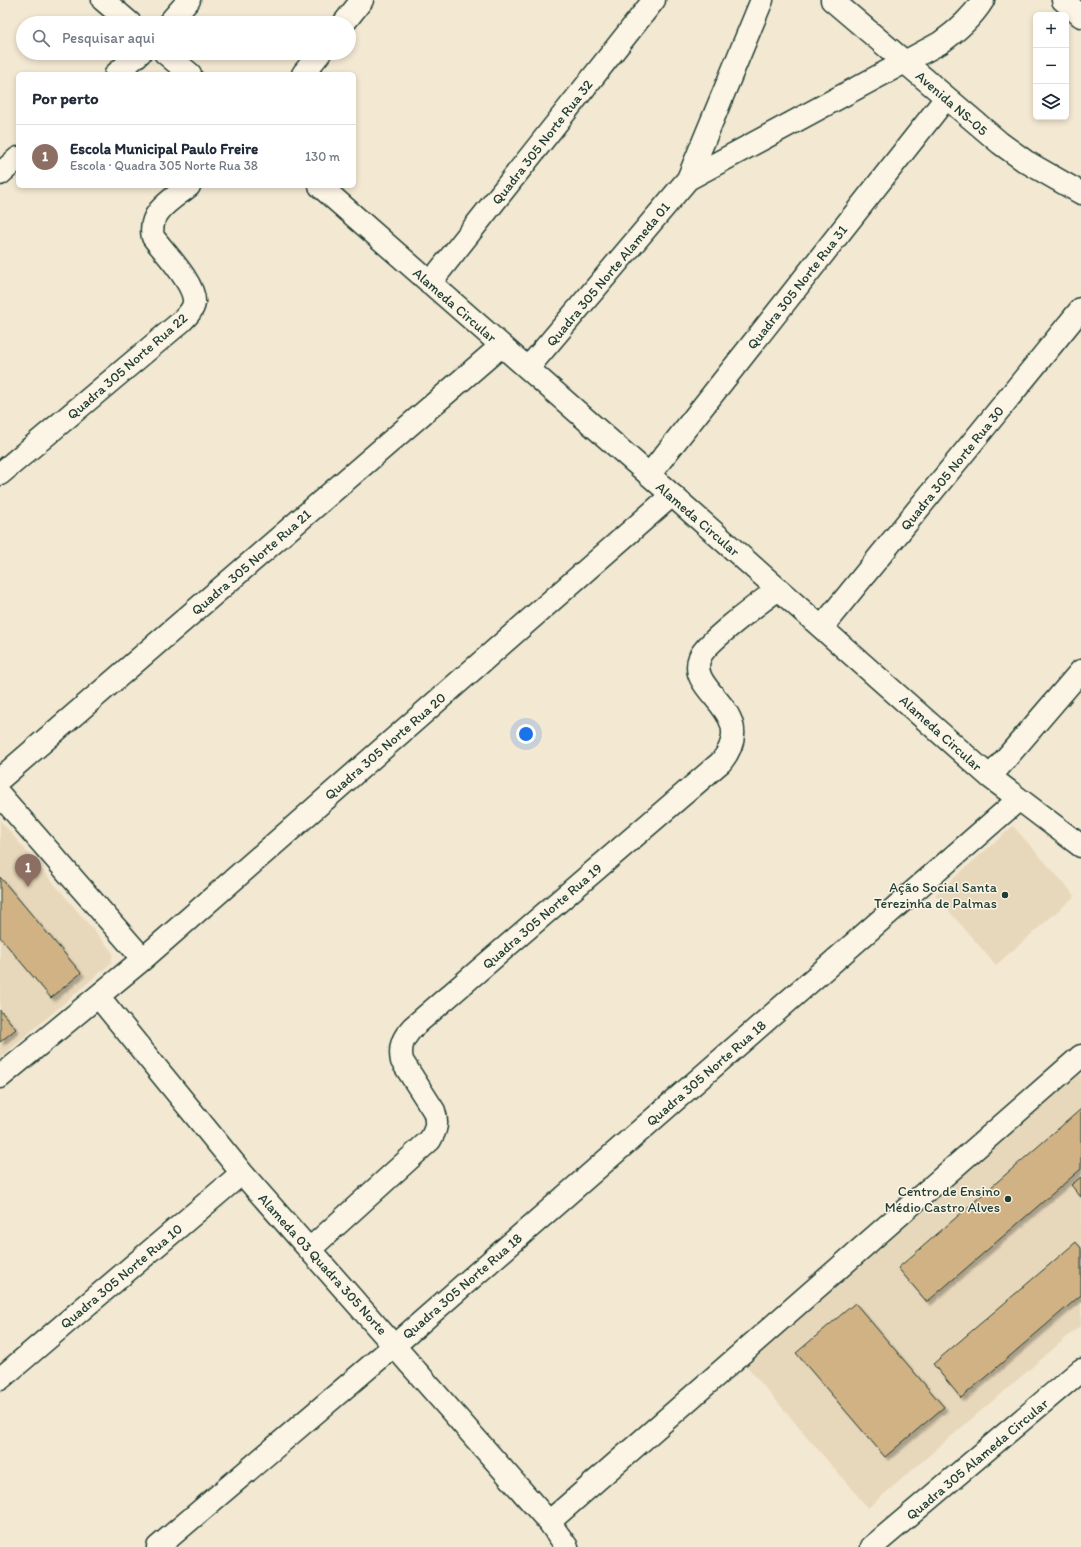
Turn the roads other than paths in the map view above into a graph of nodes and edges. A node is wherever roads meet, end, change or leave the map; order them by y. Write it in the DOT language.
graph roads {
  1 [pos="103,0"];
  2 [pos="189,0"];
  3 [pos="362,0"];
  4 [pos="654,0"];
  5 [pos="762,0"];
  6 [pos="832,0"];
  7 [pos="983,0"];
  8 [pos="1063,0"];
  9 [pos="122,16"];
  10 [pos="175,16"];
  11 [pos="349,16"];
  12 [pos="1081,16"];
  13 [pos="132,60"];
  14 [pos="173,60"];
  15 [pos="314,60"];
  16 [pos="906,63"];
  17 [pos="118,72"];
  18 [pos="188,72"];
  19 [pos="305,72"];
  20 [pos="946,98"];
  21 [pos="16,160"];
  22 [pos="0,174"];
  23 [pos="688,179"];
  24 [pos="187,188"];
  25 [pos="322,188"];
  26 [pos="1081,193"];
  27 [pos="430,283"];
  28 [pos="1081,309"];
  29 [pos="502,346"];
  30 [pos="528,368"];
  31 [pos="0,474"];
  32 [pos="649,475"];
  33 [pos="672,495"];
  34 [pos="778,589"];
  35 [pos="822,627"];
  36 [pos="1081,671"];
  37 [pos="990,777"];
  38 [pos="0,779"];
  39 [pos="0,795"];
  40 [pos="1018,800"];
  41 [pos="1081,846"];
  42 [pos="142,959"];
  43 [pos="98,996"];
  44 [pos="1081,1056"];
  45 [pos="0,1077"];
  46 [pos="242,1173"];
  47 [pos="310,1249"];
  48 [pos="395,1345"];
  49 [pos="1081,1370"];
  50 [pos="0,1379"];
  51 [pos="548,1522"];
  52 [pos="158,1547"];
  53 [pos="567,1547"];
  54 [pos="872,1547"];
  1 -- 9 [label="street"];
  2 -- 10 [label="street"];
  3 -- 11 [label="street"];
  4 -- 27 [label="street, Quadra 305 Norte Rua 32"];
  5 -- 23 [label="street, Quadra 305 Norte Alameda 01"];
  6 -- 16 [label="street, Avenida NS-05"];
  7 -- 16 [label="street, Quadra 305 Norte Alameda 01"];
  8 -- 12 [label="street"];
  13 -- 17 [label="street"];
  14 -- 18 [label="street"];
  15 -- 19 [label="street"];
  16 -- 20 [label="street, Avenida NS-05"];
  16 -- 23 [label="street, Quadra 305 Norte Alameda 01"];
  20 -- 26 [label="street, Avenida NS-05"];
  20 -- 32 [label="street, Quadra 305 Norte Rua 31"];
  21 -- 22 [label="street"];
  23 -- 30 [label="street, Quadra 305 Norte Alameda 01"];
  24 -- 31 [label="street, Quadra 305 Norte Rua 22"];
  25 -- 27 [label="street, Alameda Circular"];
  27 -- 29 [label="street, Alameda Circular"];
  28 -- 35 [label="street, Quadra 305 Norte Rua 30"];
  29 -- 30 [label="street, Alameda Circular"];
  29 -- 38 [label="street, Quadra 305 Norte Rua 21"];
  30 -- 32 [label="street, Alameda Circular"];
  32 -- 33 [label="street, Alameda Circular"];
  33 -- 34 [label="street, Alameda Circular"];
  33 -- 42 [label="street, Quadra 305 Norte Rua 20"];
  34 -- 35 [label="street, Alameda Circular"];
  34 -- 47 [label="street, Quadra 305 Norte Rua 19"];
  35 -- 37 [label="street, Alameda Circular"];
  36 -- 37 [label="street"];
  37 -- 40 [label="street, Alameda Circular"];
  39 -- 42 [label="street"];
  40 -- 41 [label="street, Alameda Circular"];
  40 -- 48 [label="street, Quadra 305 Norte Rua 18"];
  42 -- 43 [label="street, Quadra 305 Norte Rua 20"];
  43 -- 45 [label="street, Quadra 305 Norte Rua 20"];
  43 -- 46 [label="street, Alameda 03 Quadra 305 Norte"];
  44 -- 51 [label="street"];
  46 -- 47 [label="street, Alameda 03 Quadra 305 Norte"];
  46 -- 50 [label="street, Quadra 305 Norte Rua 10"];
  47 -- 48 [label="street, Alameda 03 Quadra 305 Norte"];
  48 -- 51 [label="street, Alameda 03 Quadra 305 Norte"];
  48 -- 52 [label="street"];
  49 -- 54 [label="street, Quadra 305 Alameda Circular"];
  51 -- 53 [label="street, Alameda 03 Quadra 305 Norte"];
}
